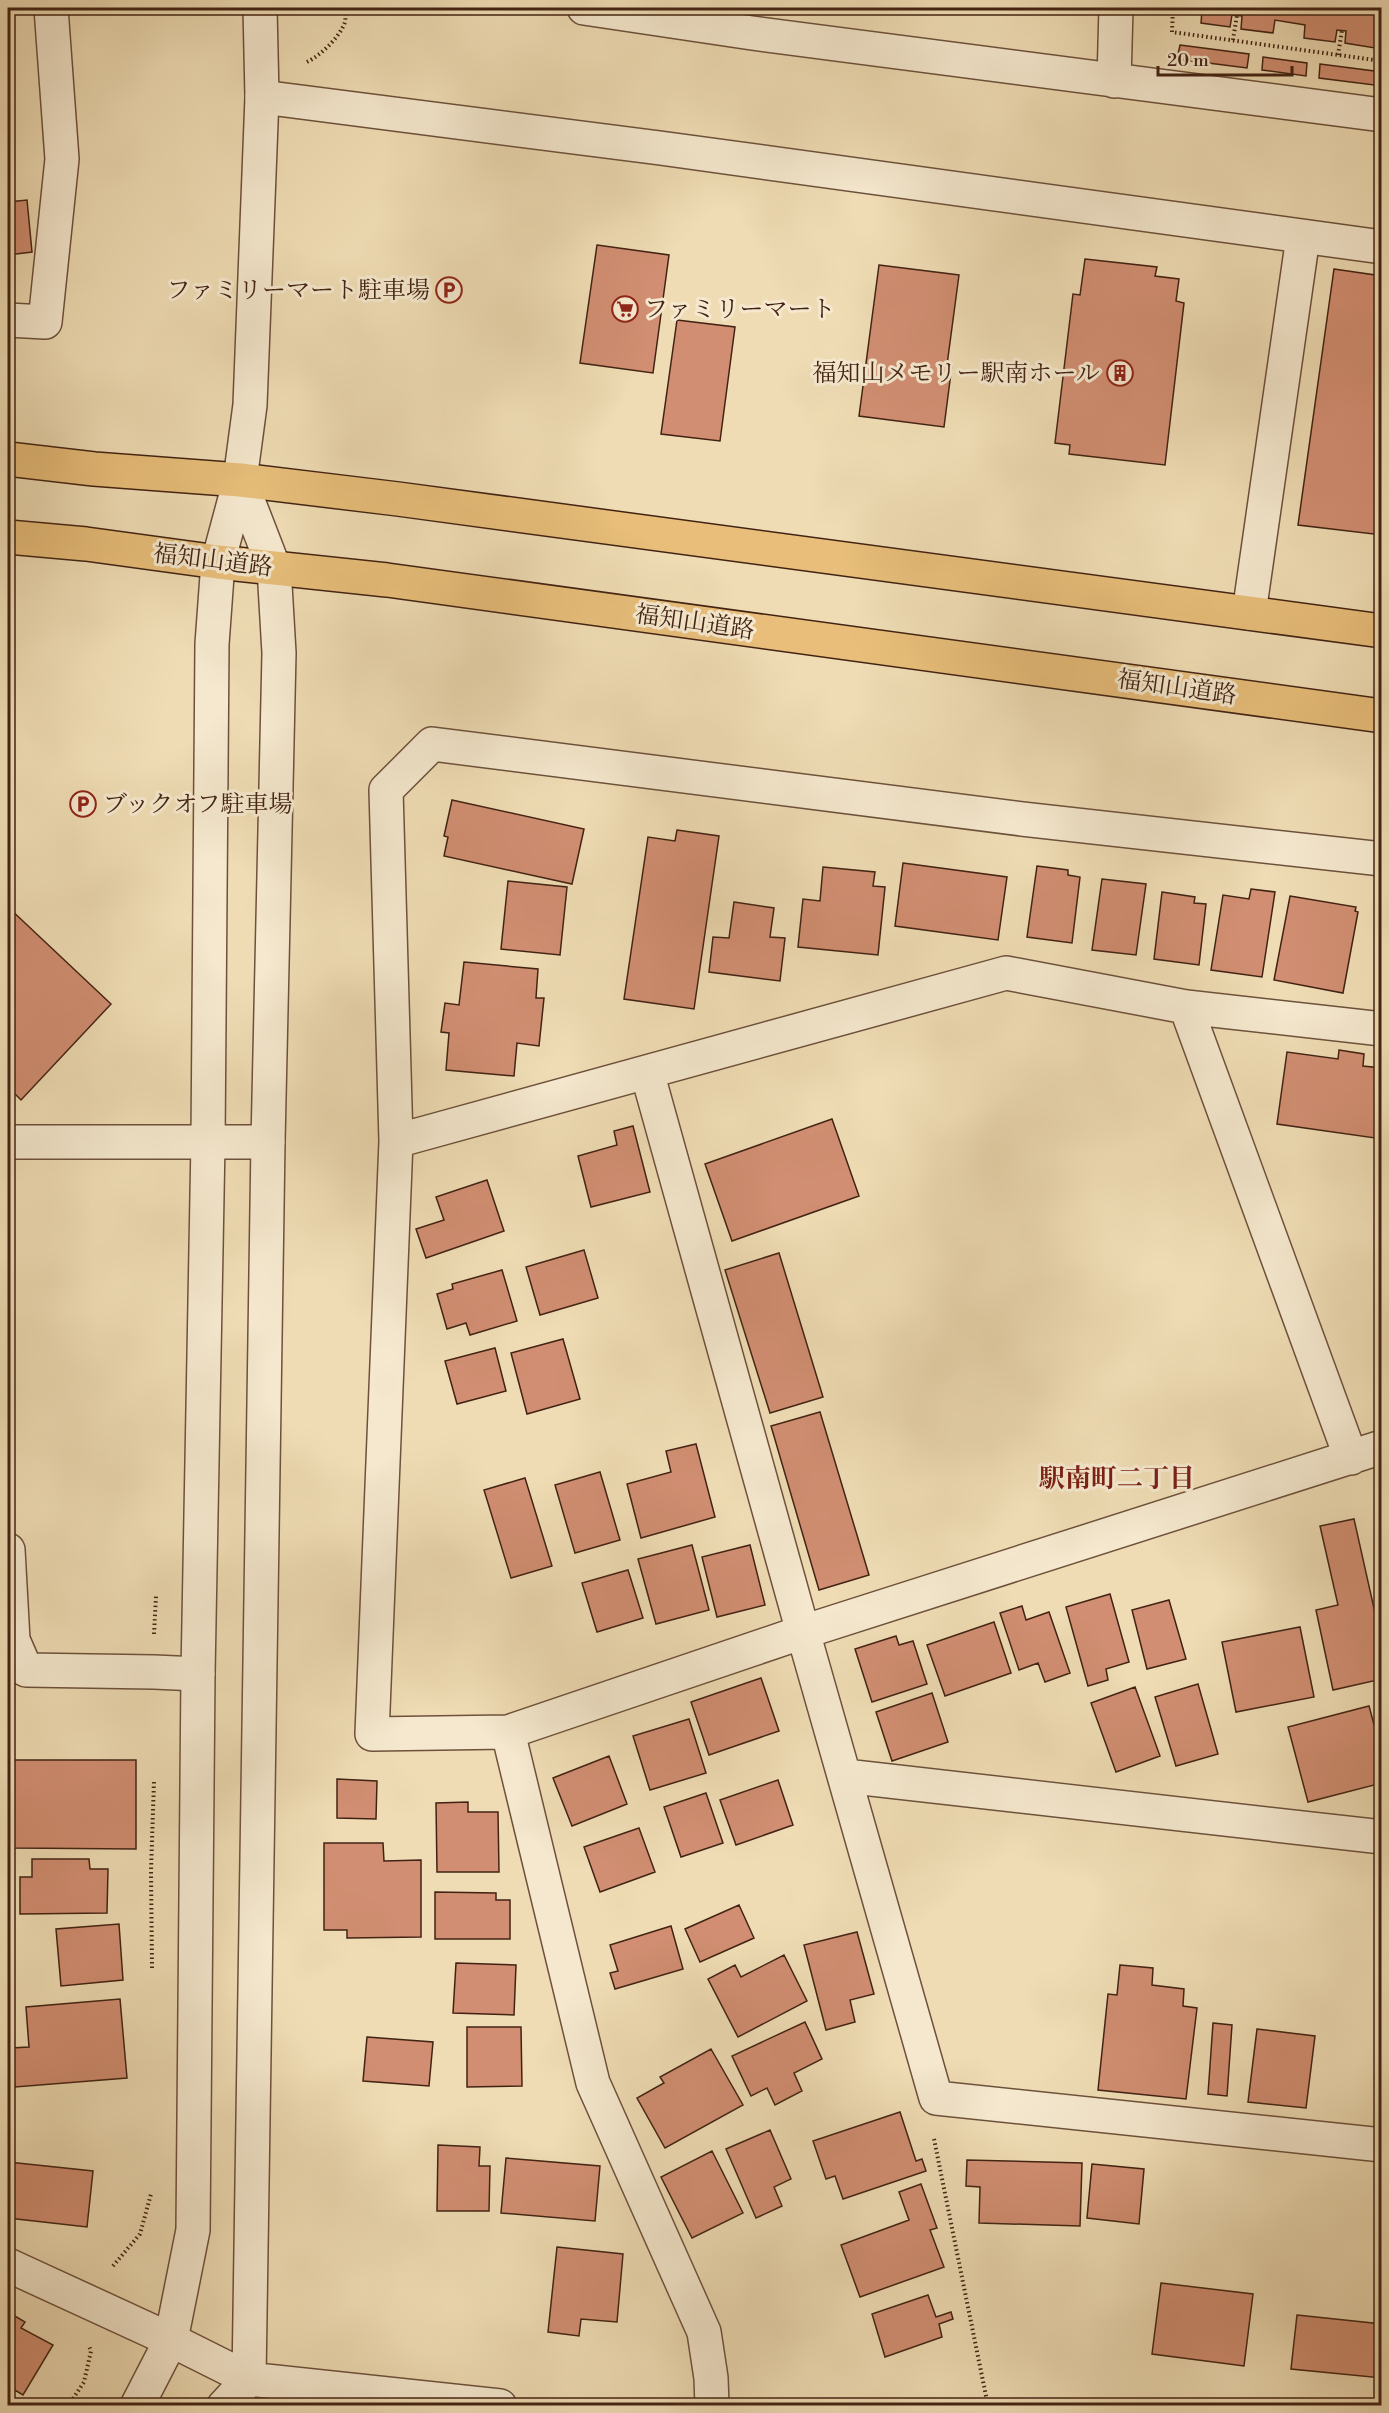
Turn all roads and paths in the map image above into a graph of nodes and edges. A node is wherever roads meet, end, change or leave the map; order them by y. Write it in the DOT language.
graph roads {
  1 [pos="51,8"];
  2 [pos="260,8"];
  3 [pos="347,8"];
  4 [pos="584,8"];
  5 [pos="1116,8"];
  6 [pos="1173,8"];
  7 [pos="1237,15"];
  8 [pos="1342,30"];
  9 [pos="1233,40"];
  10 [pos="1338,55"];
  11 [pos="1382,61"];
  12 [pos="304,63"];
  13 [pos="1114,81"];
  14 [pos="262,97"];
  15 [pos="1382,115"];
  16 [pos="1303,237"];
  17 [pos="1382,247"];
  18 [pos="8,320"];
  19 [pos="8,459"];
  20 [pos="240,480"];
  21 [pos="8,537"];
  22 [pos="218,562"];
  23 [pos="274,568"];
  24 [pos="1249,614"];
  25 [pos="1382,631"];
  26 [pos="1382,716"];
  27 [pos="1382,859"];
  28 [pos="1186,1007"];
  29 [pos="1382,1029"];
  30 [pos="647,1072"];
  31 [pos="396,1141"];
  32 [pos="8,1142"];
  33 [pos="208,1142"];
  34 [pos="268,1142"];
  35 [pos="1382,1448"];
  36 [pos="1351,1458"];
  37 [pos="8,1550"];
  38 [pos="803,1632"];
  39 [pos="198,1674"];
  40 [pos="508,1732"];
  41 [pos="845,1776"];
  42 [pos="154,1780"];
  43 [pos="1382,1837"];
  44 [pos="152,1977"];
  45 [pos="936,2098"];
  46 [pos="1382,2145"];
  47 [pos="153,2186"];
  48 [pos="8,2265"];
  49 [pos="113,2266"];
  50 [pos="171,2340"];
  51 [pos="88,2343"];
  52 [pos="249,2379"];
  53 [pos="68,2406"];
  54 [pos="137,2406"];
  55 [pos="224,2406"];
  56 [pos="500,2406"];
  57 [pos="712,2406"];
  58 [pos="988,2406"];
  1 -- 18 [label="street"];
  2 -- 14 [label="street"];
  3 -- 12 [label="path"];
  4 -- 13 [label="street"];
  5 -- 13 [label="street"];
  6 -- 9 [label="path"];
  7 -- 9 [label="path"];
  8 -- 10 [label="path"];
  9 -- 10 [label="path"];
  10 -- 11 [label="path"];
  13 -- 15 [label="street"];
  14 -- 16 [label="street"];
  14 -- 20 [label="street"];
  16 -- 17 [label="street"];
  16 -- 24 [label="street"];
  19 -- 20 [label="highway"];
  20 -- 22 [label="street"];
  20 -- 23 [label="street"];
  20 -- 24 [label="highway"];
  21 -- 22 [label="highway, 福知山道路"];
  22 -- 23 [label="highway, 福知山道路"];
  22 -- 33 [label="street"];
  23 -- 26 [label="highway, 福知山道路"];
  23 -- 34 [label="street"];
  24 -- 25 [label="highway"];
  27 -- 31 [label="street"];
  28 -- 29 [label="street"];
  28 -- 30 [label="street"];
  28 -- 36 [label="street"];
  30 -- 31 [label="street"];
  30 -- 38 [label="street"];
  31 -- 40 [label="street"];
  32 -- 33 [label="street"];
  33 -- 34 [label="street"];
  33 -- 39 [label="street"];
  34 -- 52 [label="street"];
  35 -- 36 [label="street"];
  36 -- 38 [label="street"];
  37 -- 39 [label="street"];
  38 -- 40 [label="street"];
  38 -- 41 [label="street"];
  39 -- 50 [label="street"];
  40 -- 57 [label="street"];
  41 -- 43 [label="street"];
  41 -- 45 [label="street"];
  42 -- 44 [label="path"];
  45 -- 46 [label="street"];
  45 -- 58 [label="path"];
  47 -- 49 [label="path"];
  48 -- 50 [label="street"];
  50 -- 52 [label="street"];
  50 -- 54 [label="street"];
  51 -- 53 [label="path"];
  52 -- 55 [label="street"];
  52 -- 56 [label="street"];
}
